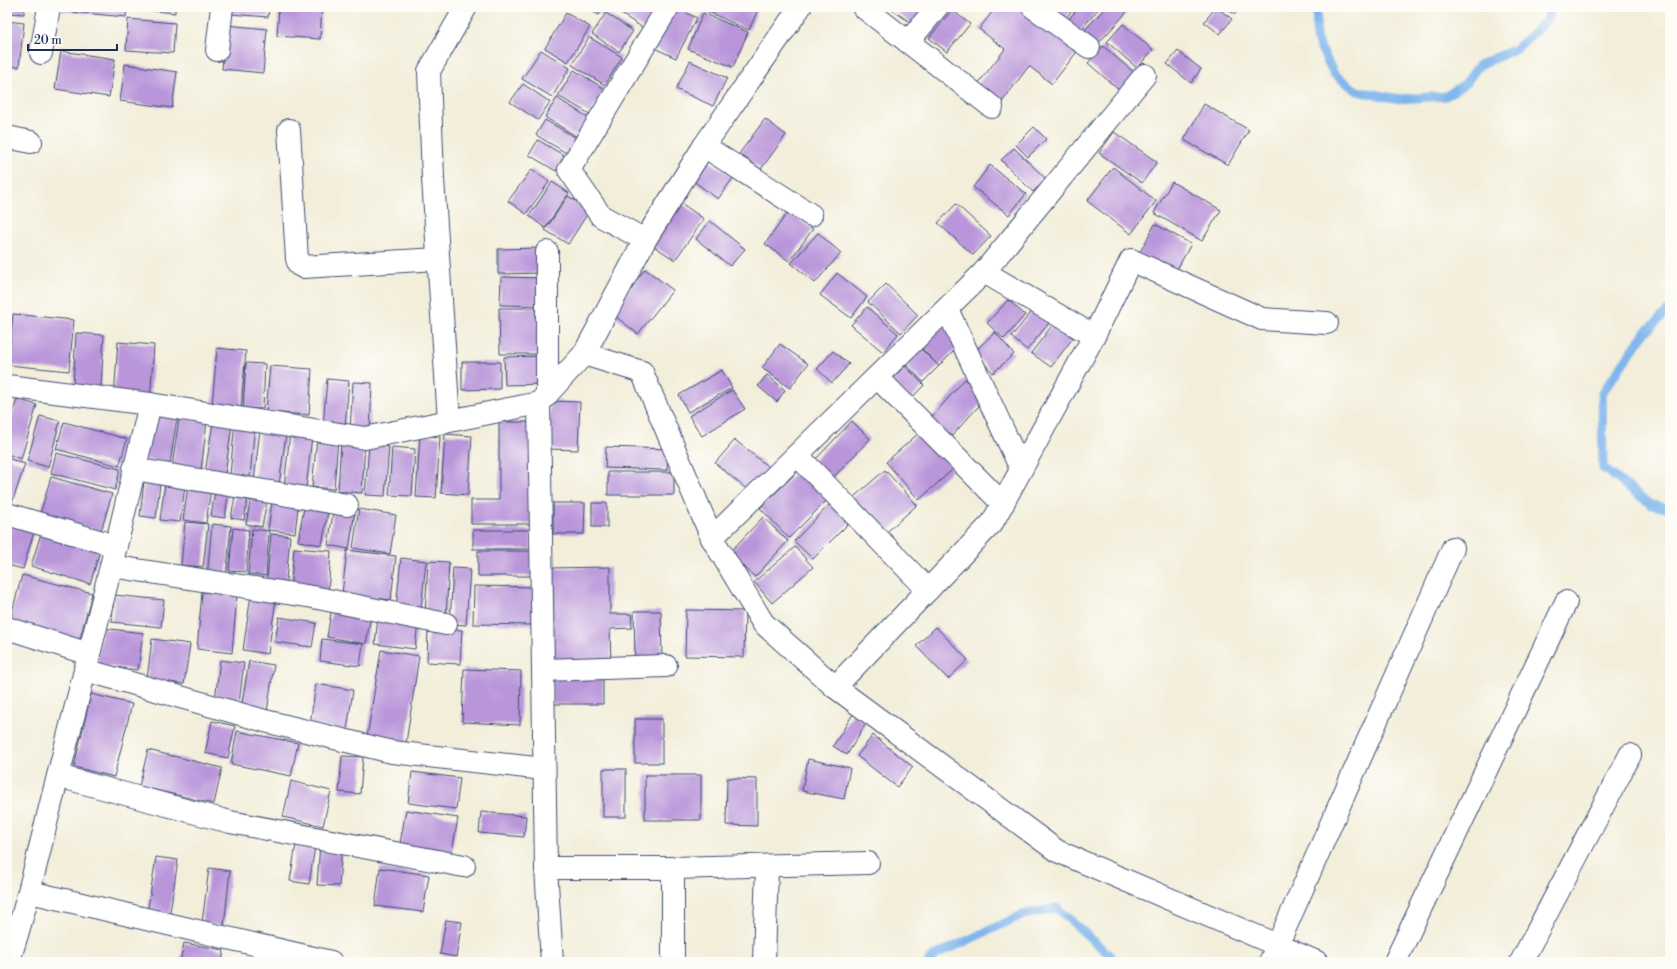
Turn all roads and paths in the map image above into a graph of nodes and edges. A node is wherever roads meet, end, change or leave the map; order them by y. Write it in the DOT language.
graph roads {
  1 [pos="49,7"];
  2 [pos="222,7"];
  3 [pos="466,7"];
  4 [pos="668,7"];
  5 [pos="800,7"];
  6 [pos="863,7"];
  7 [pos="937,7"];
  8 [pos="1033,7"];
  9 [pos="908,42"];
  10 [pos="1089,47"];
  11 [pos="217,50"];
  12 [pos="41,53"];
  13 [pos="1145,75"];
  14 [pos="992,107"];
  15 [pos="289,130"];
  16 [pos="7,137"];
  17 [pos="31,142"];
  18 [pos="704,146"];
  19 [pos="811,215"];
  20 [pos="645,240"];
  21 [pos="547,252"];
  22 [pos="438,259"];
  23 [pos="984,272"];
  24 [pos="947,309"];
  25 [pos="1327,323"];
  26 [pos="1094,336"];
  27 [pos="584,354"];
  28 [pos="877,377"];
  29 [pos="7,386"];
  30 [pos="543,399"];
  31 [pos="150,404"];
  32 [pos="449,421"];
  33 [pos="797,455"];
  34 [pos="134,469"];
  35 [pos="1021,469"];
  36 [pos="347,504"];
  37 [pos="1002,504"];
  38 [pos="7,514"];
  39 [pos="712,538"];
  40 [pos="116,546"];
  41 [pos="1453,548"];
  42 [pos="111,566"];
  43 [pos="928,590"];
  44 [pos="1566,602"];
  45 [pos="446,624"];
  46 [pos="7,628"];
  47 [pos="87,662"];
  48 [pos="666,666"];
  49 [pos="543,670"];
  50 [pos="835,687"];
  51 [pos="1630,754"];
  52 [pos="544,769"];
  53 [pos="58,776"];
  54 [pos="868,863"];
  55 [pos="464,866"];
  56 [pos="767,866"];
  57 [pos="546,868"];
  58 [pos="673,868"];
  59 [pos="30,892"];
  60 [pos="1274,953"];
  61 [pos="7,961"];
  62 [pos="326,961"];
  63 [pos="552,962"];
  64 [pos="674,962"];
  65 [pos="764,962"];
  66 [pos="1317,962"];
  67 [pos="1395,962"];
  68 [pos="1521,962"];
  1 -- 12 [label="street"];
  2 -- 11 [label="street"];
  3 -- 22 [label="street"];
  4 -- 20 [label="street"];
  5 -- 18 [label="street"];
  6 -- 9 [label="street"];
  7 -- 9 [label="street"];
  8 -- 10 [label="street"];
  9 -- 14 [label="street"];
  13 -- 23 [label="street"];
  15 -- 22 [label="street"];
  16 -- 17 [label="street"];
  18 -- 19 [label="street"];
  18 -- 20 [label="street"];
  20 -- 27 [label="street"];
  21 -- 30 [label="street"];
  22 -- 32 [label="street"];
  23 -- 24 [label="street"];
  23 -- 26 [label="street"];
  24 -- 28 [label="street"];
  24 -- 35 [label="street"];
  25 -- 26 [label="street"];
  26 -- 35 [label="street"];
  27 -- 30 [label="street"];
  27 -- 39 [label="street"];
  28 -- 33 [label="street"];
  28 -- 37 [label="street"];
  29 -- 31 [label="street"];
  30 -- 32 [label="street"];
  30 -- 49 [label="street"];
  31 -- 32 [label="street"];
  31 -- 34 [label="street"];
  33 -- 39 [label="street"];
  33 -- 43 [label="street"];
  34 -- 36 [label="street"];
  34 -- 40 [label="street"];
  35 -- 37 [label="street"];
  37 -- 43 [label="street"];
  38 -- 40 [label="street"];
  39 -- 50 [label="street"];
  40 -- 42 [label="street"];
  41 -- 60 [label="street"];
  42 -- 45 [label="street"];
  42 -- 47 [label="street"];
  43 -- 50 [label="street"];
  44 -- 67 [label="street"];
  46 -- 47 [label="street"];
  47 -- 52 [label="street"];
  47 -- 53 [label="street"];
  48 -- 49 [label="street"];
  49 -- 52 [label="street"];
  50 -- 60 [label="street"];
  51 -- 68 [label="street"];
  52 -- 57 [label="street"];
  53 -- 55 [label="street"];
  53 -- 59 [label="street"];
  54 -- 56 [label="street"];
  56 -- 58 [label="street"];
  56 -- 65 [label="street"];
  57 -- 58 [label="street"];
  57 -- 63 [label="street"];
  58 -- 64 [label="street"];
  59 -- 61 [label="street"];
  59 -- 62 [label="street"];
  60 -- 66 [label="street"];
}
